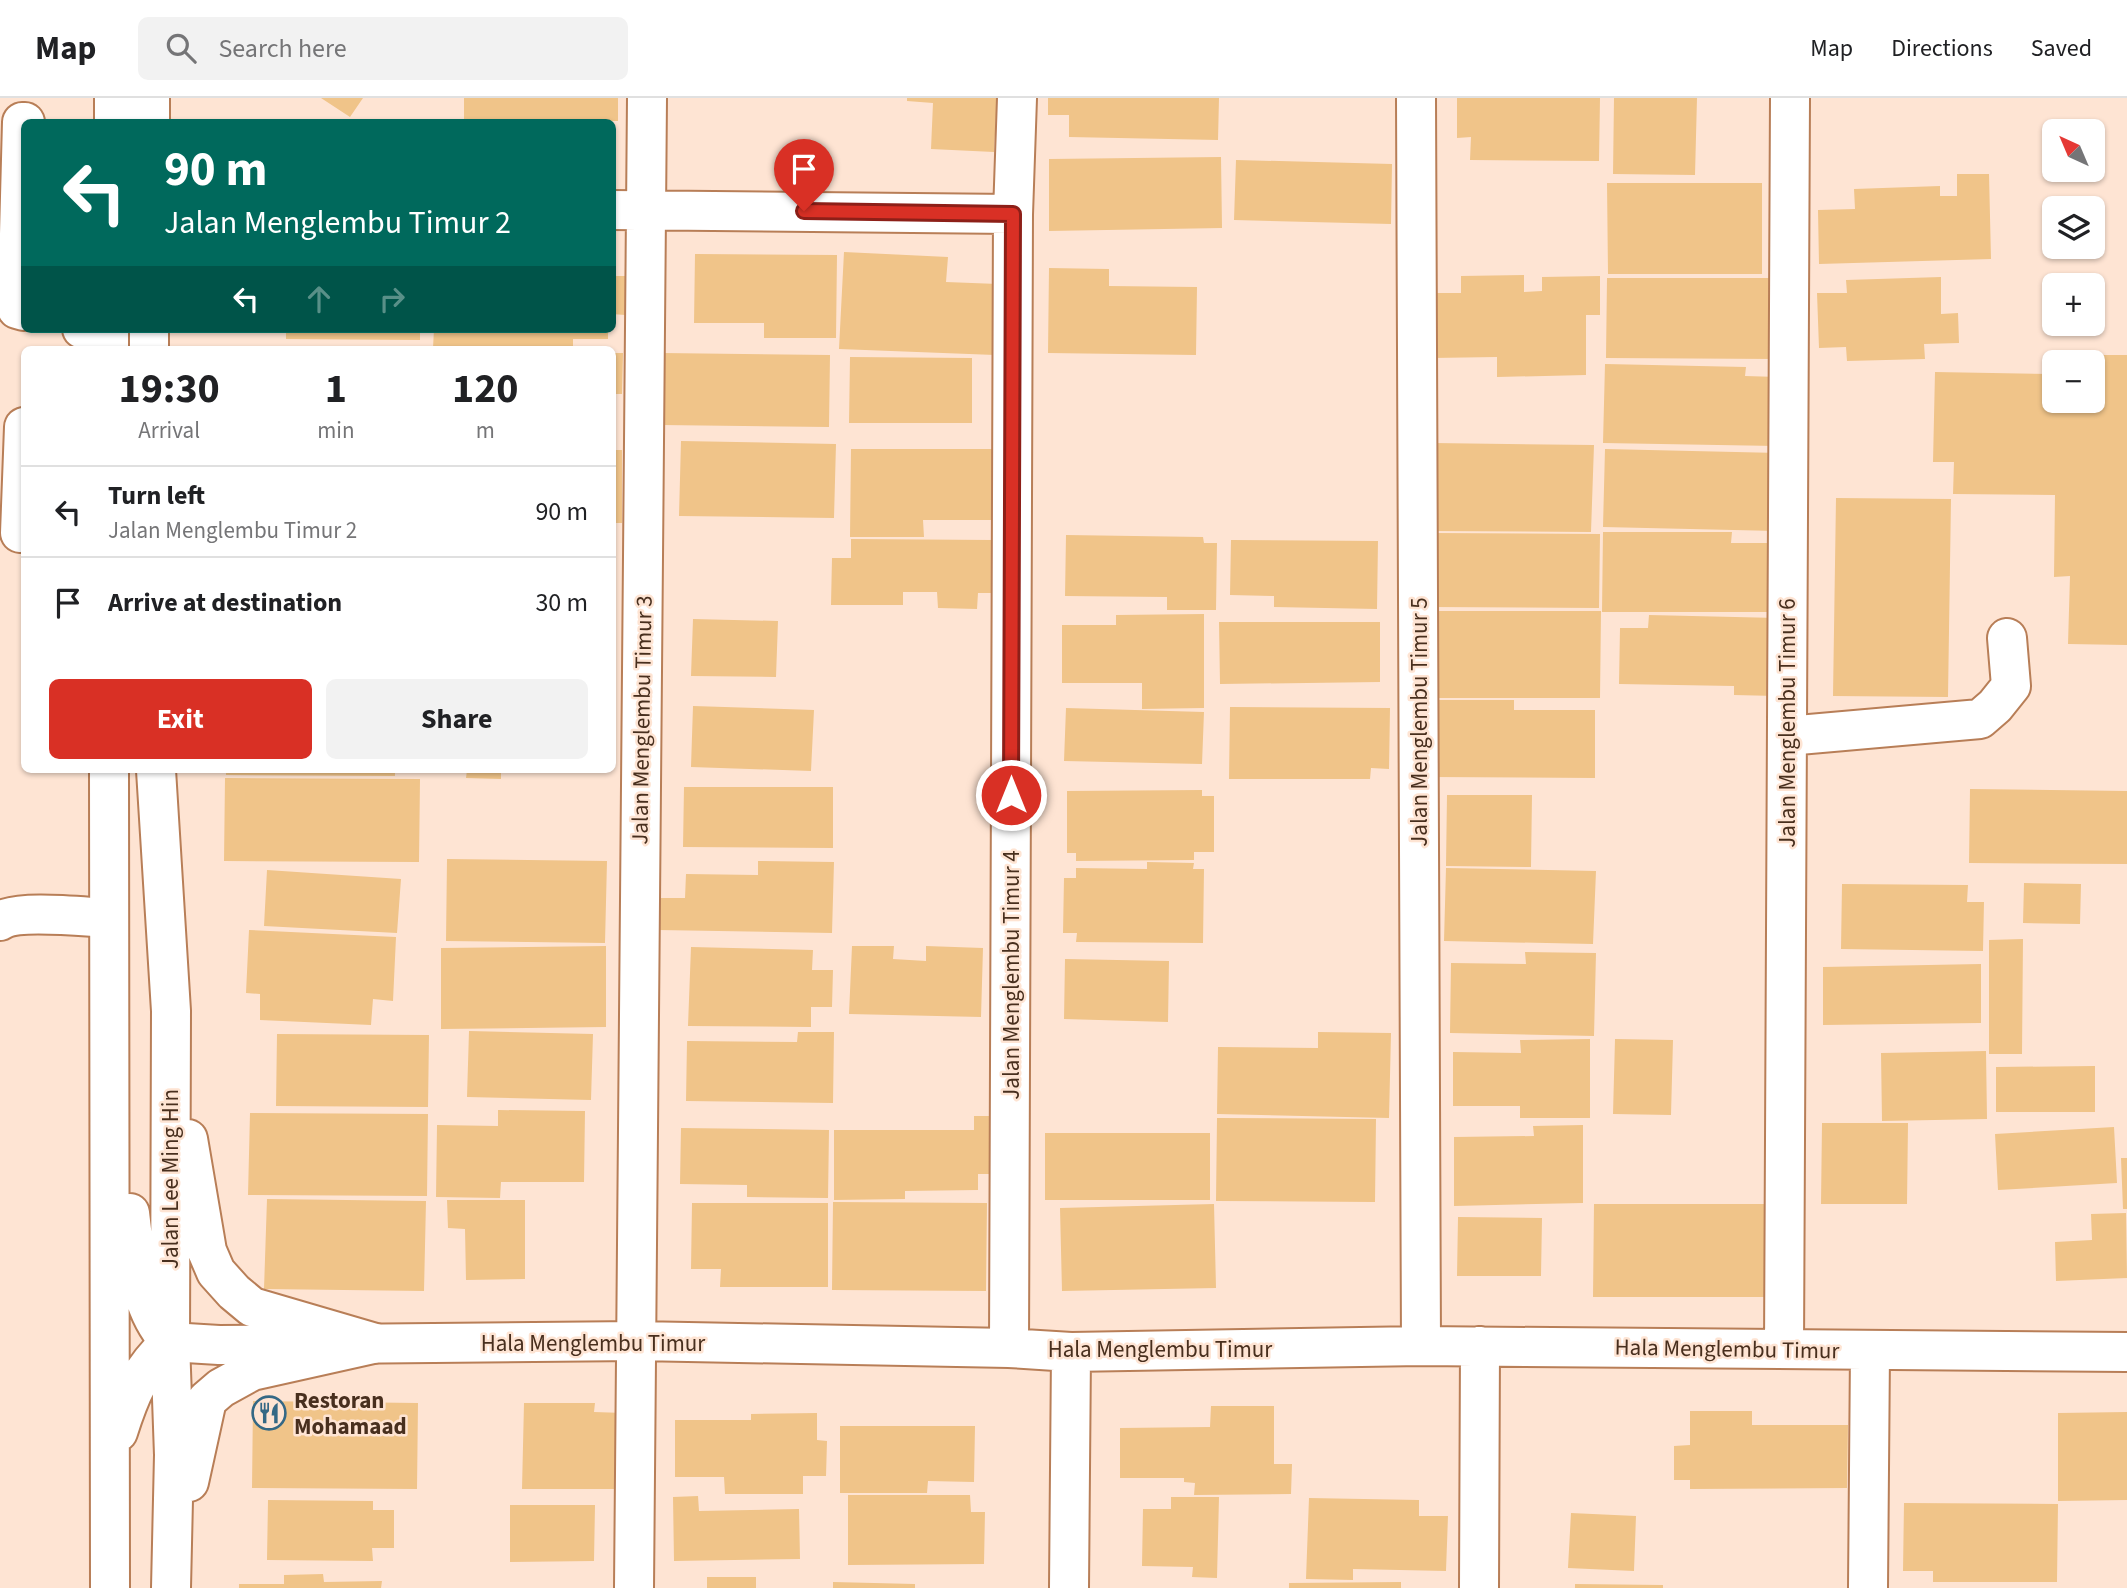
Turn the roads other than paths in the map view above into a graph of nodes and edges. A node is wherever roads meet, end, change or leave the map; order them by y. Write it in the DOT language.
graph roads {
  1 [pos="114,98"];
  2 [pos="150,98"];
  3 [pos="646,98"];
  4 [pos="1017,98"];
  5 [pos="1416,98"];
  6 [pos="1790,98"];
  7 [pos="114,119"];
  8 [pos="150,119"];
  9 [pos="21,159"];
  10 [pos="630,210"];
  11 [pos="1013,214"];
  12 [pos="21,310"];
  13 [pos="21,426"];
  14 [pos="0,429"];
  15 [pos="21,461"];
  16 [pos="15,533"];
  17 [pos="2007,638"];
  18 [pos="1787,736"];
  19 [pos="109,773"];
  20 [pos="156,773"];
  21 [pos="109,918"];
  22 [pos="0,921"];
  23 [pos="170,1034"];
  24 [pos="110,1105"];
  25 [pos="637,1341"];
  26 [pos="182,1343"];
  27 [pos="375,1343"];
  28 [pos="1421,1346"];
  29 [pos="1480,1346"];
  30 [pos="1009,1348"];
  31 [pos="1784,1349"];
  32 [pos="1870,1351"];
  33 [pos="1071,1352"];
  34 [pos="2127,1352"];
  35 [pos="110,1507"];
  36 [pos="172,1575"];
  37 [pos="110,1588"];
  38 [pos="634,1588"];
  39 [pos="1069,1588"];
  40 [pos="1479,1588"];
  41 [pos="1868,1588"];
  1 -- 7 [label="street"];
  2 -- 8 [label="street"];
  3 -- 10 [label="street, Jalan Menglembu Timur 3"];
  4 -- 11 [label="street, Jalan Menglembu Timur 4"];
  5 -- 28 [label="street, Jalan Menglembu Timur 5"];
  6 -- 18 [label="street, Jalan Menglembu Timur 6"];
  9 -- 12 [label="street"];
  10 -- 11 [label="street"];
  10 -- 25 [label="street, Jalan Menglembu Timur 3"];
  11 -- 30 [label="street, Jalan Menglembu Timur 4"];
  13 -- 14 [label="street"];
  15 -- 16 [label="street"];
  17 -- 18 [label="street"];
  18 -- 31 [label="street, Jalan Menglembu Timur 6"];
  19 -- 21 [label="street"];
  20 -- 23 [label="street, Jalan Lee Ming Hin"];
  21 -- 22 [label="street"];
  21 -- 24 [label="street"];
  23 -- 26 [label="street, Jalan Lee Ming Hin"];
  23 -- 27 [label="street"];
  24 -- 26 [label="street"];
  24 -- 35 [label="street"];
  25 -- 27 [label="street, Hala Menglembu Timur"];
  25 -- 30 [label="street, Hala Menglembu Timur"];
  25 -- 38 [label="street, Jalan Menglembu Timur 3"];
  26 -- 27 [label="street, Hala Menglembu Timur"];
  26 -- 35 [label="street"];
  26 -- 36 [label="street, Jalan Lee Ming Hin"];
  27 -- 36 [label="street"];
  28 -- 29 [label="street, Hala Menglembu Timur"];
  28 -- 33 [label="street, Hala Menglembu Timur"];
  29 -- 31 [label="street, Hala Menglembu Timur"];
  29 -- 40 [label="street"];
  30 -- 33 [label="street, Hala Menglembu Timur"];
  31 -- 32 [label="street, Hala Menglembu Timur"];
  32 -- 34 [label="street, Hala Menglembu Timur"];
  32 -- 41 [label="street"];
  33 -- 39 [label="street"];
  35 -- 37 [label="street"];
}
